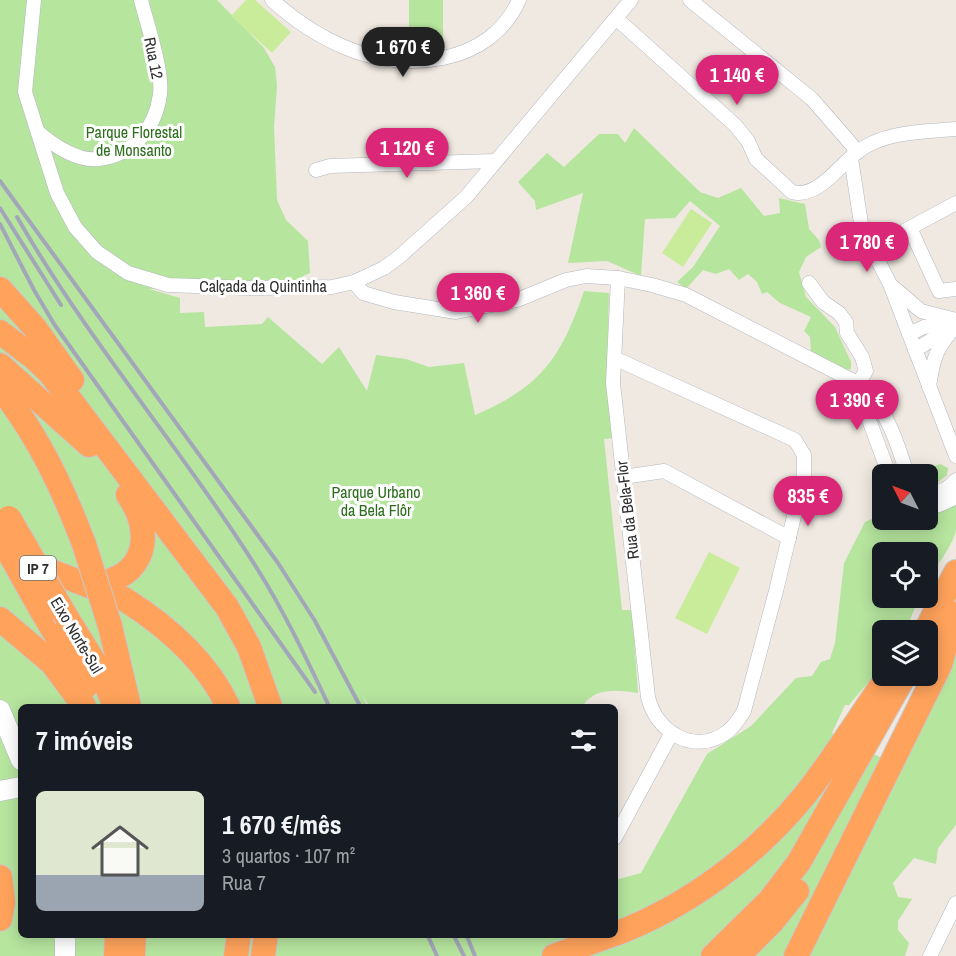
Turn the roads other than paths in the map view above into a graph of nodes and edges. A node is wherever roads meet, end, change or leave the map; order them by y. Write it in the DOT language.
graph roads {
  1 [pos="34,0"];
  2 [pos="141,0"];
  3 [pos="272,0"];
  4 [pos="519,0"];
  5 [pos="631,0"];
  6 [pos="690,0"];
  7 [pos="616,19"];
  8 [pos="956,129"];
  9 [pos="38,132"];
  10 [pos="855,155"];
  11 [pos="495,161"];
  12 [pos="316,170"];
  13 [pos="956,203"];
  14 [pos="910,228"];
  15 [pos="873,248"];
  16 [pos="618,278"];
  17 [pos="354,282"];
  18 [pos="809,283"];
  19 [pos="890,284"];
  20 [pos="0,289"];
  21 [pos="956,289"];
  22 [pos="956,323"];
  23 [pos="0,332"];
  24 [pos="909,334"];
  25 [pos="915,350"];
  26 [pos="614,358"];
  27 [pos="0,365"];
  28 [pos="859,382"];
  29 [pos="0,387"];
  30 [pos="928,389"];
  31 [pos="89,445"];
  32 [pos="956,456"];
  33 [pos="886,464"];
  34 [pos="904,464"];
  35 [pos="623,477"];
  36 [pos="956,480"];
  37 [pos="938,493"];
  38 [pos="956,497"];
  39 [pos="938,505"];
  40 [pos="3,520"];
  41 [pos="789,538"];
  42 [pos="0,552"];
  43 [pos="196,564"];
  44 [pos="956,572"];
  45 [pos="83,583"];
  46 [pos="949,611"];
  47 [pos="0,619"];
  48 [pos="936,620"];
  49 [pos="938,638"];
  50 [pos="881,686"];
  51 [pos="898,686"];
  52 [pos="916,686"];
  53 [pos="83,704"];
  54 [pos="94,704"];
  55 [pos="114,704"];
  56 [pos="129,704"];
  57 [pos="227,704"];
  58 [pos="269,704"];
  59 [pos="0,710"];
  60 [pos="671,734"];
  61 [pos="6,737"];
  62 [pos="18,755"];
  63 [pos="18,787"];
  64 [pos="0,790"];
  65 [pos="618,832"];
  66 [pos="0,877"];
  67 [pos="956,903"];
  68 [pos="0,919"];
  69 [pos="618,932"];
  70 [pos="65,938"];
  71 [pos="117,938"];
  72 [pos="134,938"];
  73 [pos="238,938"];
  74 [pos="266,938"];
  75 [pos="603,938"];
  76 [pos="65,956"];
  77 [pos="116,956"];
  78 [pos="133,956"];
  79 [pos="236,956"];
  80 [pos="264,956"];
  81 [pos="554,956"];
  82 [pos="713,956"];
  83 [pos="738,956"];
  84 [pos="796,956"];
  85 [pos="930,956"];
  1 -- 9 [label="street, Calçada da Quintinha"];
  2 -- 9 [label="street, Rua 12"];
  3 -- 4 [label="street"];
  5 -- 7 [label="street, Calçada da Quintinha"];
  6 -- 10 [label="street"];
  7 -- 10 [label="street"];
  7 -- 11 [label="street, Calçada da Quintinha"];
  8 -- 10 [label="street"];
  9 -- 17 [label="street, Calçada da Quintinha"];
  10 -- 15 [label="street"];
  11 -- 12 [label="street"];
  11 -- 17 [label="street, Calçada da Quintinha"];
  13 -- 14 [label="street"];
  14 -- 15 [label="street"];
  14 -- 21 [label="street"];
  15 -- 19 [label="street"];
  16 -- 17 [label="street"];
  16 -- 26 [label="street, Rua da Bela-Flor"];
  16 -- 28 [label="street"];
  18 -- 28 [label="street"];
  19 -- 22 [label="street"];
  19 -- 24 [label="street"];
  20 -- 43 [label="highway"];
  22 -- 24 [label="street"];
  22 -- 25 [label="street"];
  22 -- 30 [label="street"];
  23 -- 31 [label="highway"];
  23 -- 43 [label="highway"];
  24 -- 25 [label="street"];
  25 -- 30 [label="street"];
  26 -- 35 [label="street, Rua da Bela-Flor"];
  26 -- 41 [label="street"];
  27 -- 31 [label="highway"];
  28 -- 33 [label="street"];
  28 -- 34 [label="street"];
  29 -- 56 [label="highway, bridge"];
  30 -- 32 [label="street"];
  31 -- 45 [label="highway"];
  35 -- 41 [label="street"];
  35 -- 60 [label="street, Rua da Bela-Flor"];
  36 -- 37 [label="street"];
  38 -- 39 [label="street"];
  40 -- 54 [label="highway, Eixo Norte-Sul / IP 7, bridge"];
  40 -- 55 [label="highway, Eixo Norte-Sul / IP 7, bridge"];
  41 -- 60 [label="street"];
  42 -- 45 [label="highway"];
  43 -- 58 [label="highway"];
  44 -- 46 [label="highway"];
  45 -- 57 [label="highway"];
  46 -- 48 [label="highway"];
  46 -- 49 [label="highway"];
  46 -- 84 [label="highway"];
  47 -- 53 [label="highway"];
  50 -- 69 [label="highway"];
  51 -- 82 [label="highway"];
  52 -- 83 [label="highway"];
  59 -- 61 [label="main road"];
  60 -- 65 [label="street"];
  61 -- 62 [label="main road"];
  63 -- 64 [label="main road"];
  66 -- 68 [label="highway"];
  67 -- 85 [label="street"];
  70 -- 76 [label="main road"];
  71 -- 77 [label="highway"];
  72 -- 78 [label="highway"];
  73 -- 79 [label="highway"];
  74 -- 80 [label="highway"];
  75 -- 81 [label="highway"];
}
